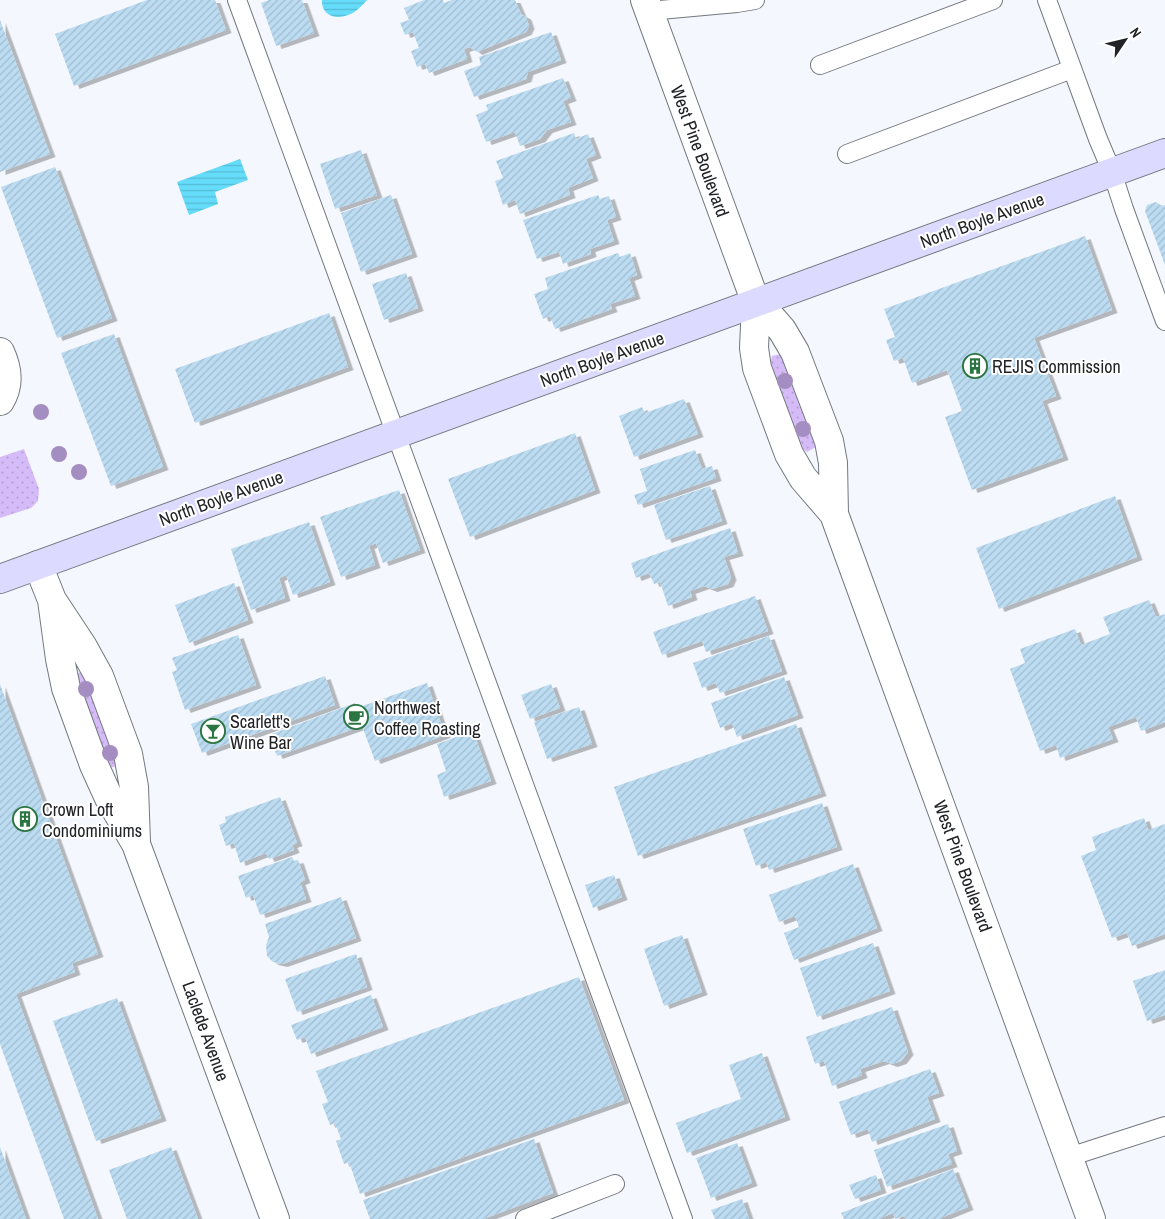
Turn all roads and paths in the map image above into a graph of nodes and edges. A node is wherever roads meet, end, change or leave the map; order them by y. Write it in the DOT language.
graph roads {
  1 [pos="237,0"];
  2 [pos="755,0"];
  3 [pos="993,0"];
  4 [pos="1047,0"];
  5 [pos="647,6"];
  6 [pos="820,64"];
  7 [pos="1072,69"];
  8 [pos="1165,153"];
  9 [pos="847,154"];
  10 [pos="1112,172"];
  11 [pos="756,303"];
  12 [pos="1165,322"];
  13 [pos="0,352"];
  14 [pos="0,401"];
  15 [pos="396,434"];
  16 [pos="834,514"];
  17 [pos="38,565"];
  18 [pos="0,579"];
  19 [pos="52,600"];
  20 [pos="136,844"];
  21 [pos="1165,1126"];
  22 [pos="1069,1157"];
  23 [pos="615,1184"];
  24 [pos="275,1219"];
  25 [pos="525,1219"];
  26 [pos="683,1219"];
  27 [pos="1092,1219"];
  1 -- 15 [label="lane"];
  2 -- 5 [label="lane"];
  3 -- 6 [label="lane"];
  4 -- 7 [label="lane"];
  5 -- 11 [label="street, West Pine Boulevard"];
  7 -- 9 [label="lane"];
  7 -- 10 [label="lane"];
  8 -- 10 [label="street, North Boyle Avenue"];
  10 -- 11 [label="street, North Boyle Avenue"];
  10 -- 12 [label="lane"];
  11 -- 15 [label="street, North Boyle Avenue"];
  11 -- 16 [label="street, West Pine Boulevard"];
  11 -- 16 [label="street, West Pine Boulevard"];
  13 -- 14 [label="street"];
  15 -- 17 [label="street, North Boyle Avenue"];
  15 -- 26 [label="lane"];
  16 -- 22 [label="street, West Pine Boulevard"];
  17 -- 18 [label="street, North Boyle Avenue"];
  17 -- 19 [label="street, Laclede Avenue"];
  19 -- 20 [label="street, Laclede Avenue"];
  19 -- 20 [label="street, Laclede Avenue"];
  20 -- 24 [label="street, Laclede Avenue"];
  21 -- 22 [label="lane"];
  22 -- 27 [label="street, West Pine Boulevard"];
  23 -- 25 [label="lane"];
}
